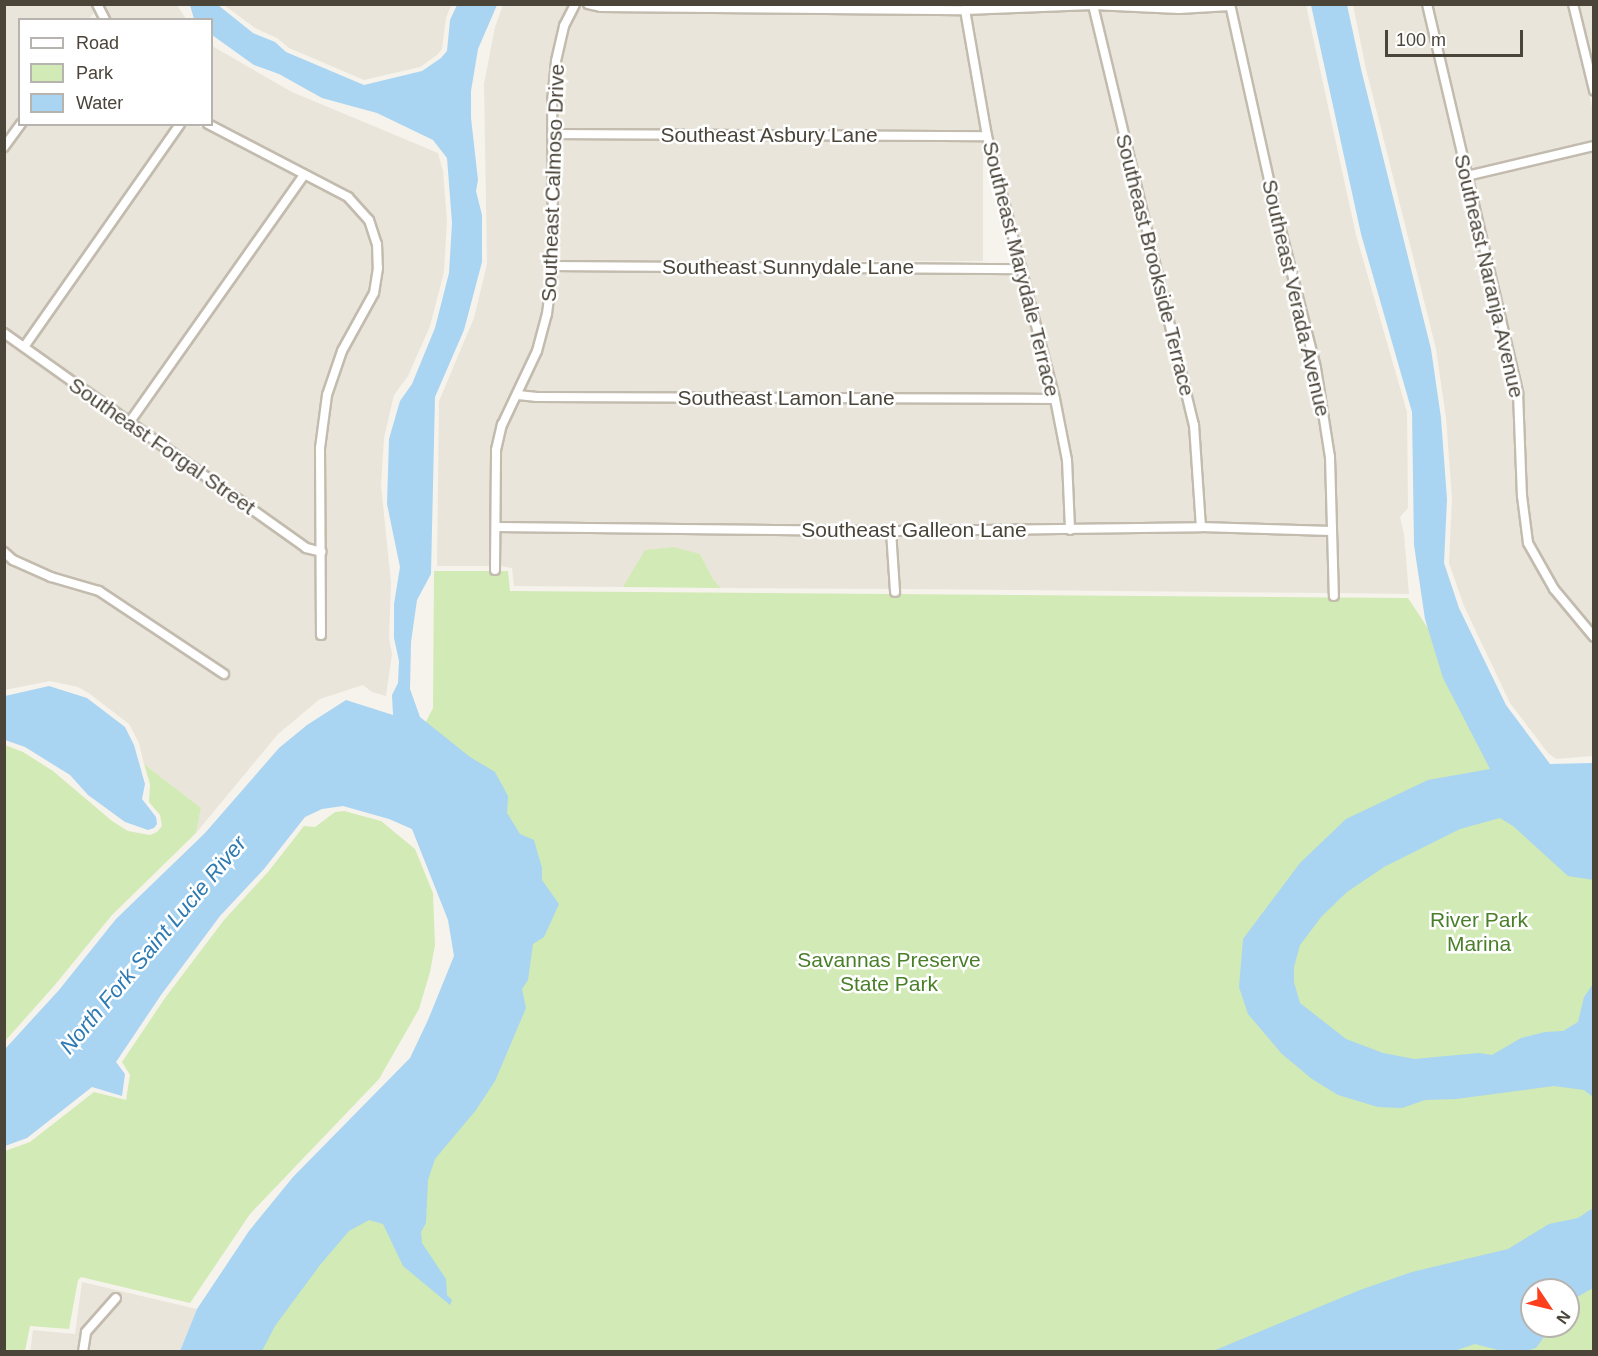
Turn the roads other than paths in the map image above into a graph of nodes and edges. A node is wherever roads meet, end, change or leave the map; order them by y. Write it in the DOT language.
graph roads {
  1 [pos="575,4"];
  2 [pos="588,4"];
  3 [pos="1427,4"];
  4 [pos="1573,4"];
  5 [pos="1093,5"];
  6 [pos="1230,5"];
  7 [pos="965,10"];
  8 [pos="1593,90"];
  9 [pos="20,126"];
  10 [pos="179,126"];
  11 [pos="212,126"];
  12 [pos="552,134"];
  13 [pos="987,136"];
  14 [pos="1593,146"];
  15 [pos="4,147"];
  16 [pos="304,175"];
  17 [pos="1467,176"];
  18 [pos="553,266"];
  19 [pos="1022,269"];
  20 [pos="4,333"];
  21 [pos="24,347"];
  22 [pos="518,395"];
  23 [pos="1055,399"];
  24 [pos="129,423"];
  25 [pos="496,527"];
  26 [pos="1202,527"];
  27 [pos="1070,530"];
  28 [pos="891,531"];
  29 [pos="1331,531"];
  30 [pos="4,552"];
  31 [pos="322,552"];
  32 [pos="495,570"];
  33 [pos="895,592"];
  34 [pos="1334,596"];
  35 [pos="321,635"];
  36 [pos="1593,637"];
  37 [pos="224,674"];
  38 [pos="116,1298"];
  39 [pos="83,1352"];
  1 -- 12 [label="street, Southeast Calmoso Drive"];
  2 -- 7 [label="street"];
  3 -- 17 [label="street, Southeast Naranja Avenue"];
  4 -- 8 [label="street"];
  5 -- 6 [label="street"];
  5 -- 7 [label="street"];
  5 -- 26 [label="street, Southeast Brookside Terrace"];
  6 -- 29 [label="street, Southeast Verada Avenue"];
  7 -- 13 [label="street, Southeast Marydale Terrace"];
  9 -- 15 [label="street"];
  10 -- 21 [label="street"];
  11 -- 16 [label="street"];
  12 -- 13 [label="street, Southeast Asbury Lane"];
  12 -- 18 [label="street, Southeast Calmoso Drive"];
  13 -- 19 [label="street, Southeast Marydale Terrace"];
  14 -- 17 [label="street"];
  16 -- 24 [label="street"];
  16 -- 31 [label="street"];
  17 -- 36 [label="street, Southeast Naranja Avenue"];
  18 -- 19 [label="street, Southeast Sunnydale Lane"];
  18 -- 22 [label="street, Southeast Calmoso Drive"];
  19 -- 23 [label="street, Southeast Marydale Terrace"];
  20 -- 21 [label="street, Southeast Forgal Street"];
  21 -- 24 [label="street, Southeast Forgal Street"];
  22 -- 23 [label="street, Southeast Lamon Lane"];
  22 -- 25 [label="street, Southeast Calmoso Drive"];
  23 -- 27 [label="street, Southeast Marydale Terrace"];
  24 -- 31 [label="street, Southeast Forgal Street"];
  25 -- 28 [label="street, Southeast Galleon Lane"];
  25 -- 32 [label="street, Southeast Calmoso Drive"];
  26 -- 27 [label="street, Southeast Galleon Lane"];
  26 -- 29 [label="street, Southeast Galleon Lane"];
  27 -- 28 [label="street, Southeast Galleon Lane"];
  28 -- 33 [label="street"];
  29 -- 34 [label="street, Southeast Verada Avenue"];
  30 -- 37 [label="street"];
  31 -- 35 [label="street"];
  38 -- 39 [label="street"];
}
